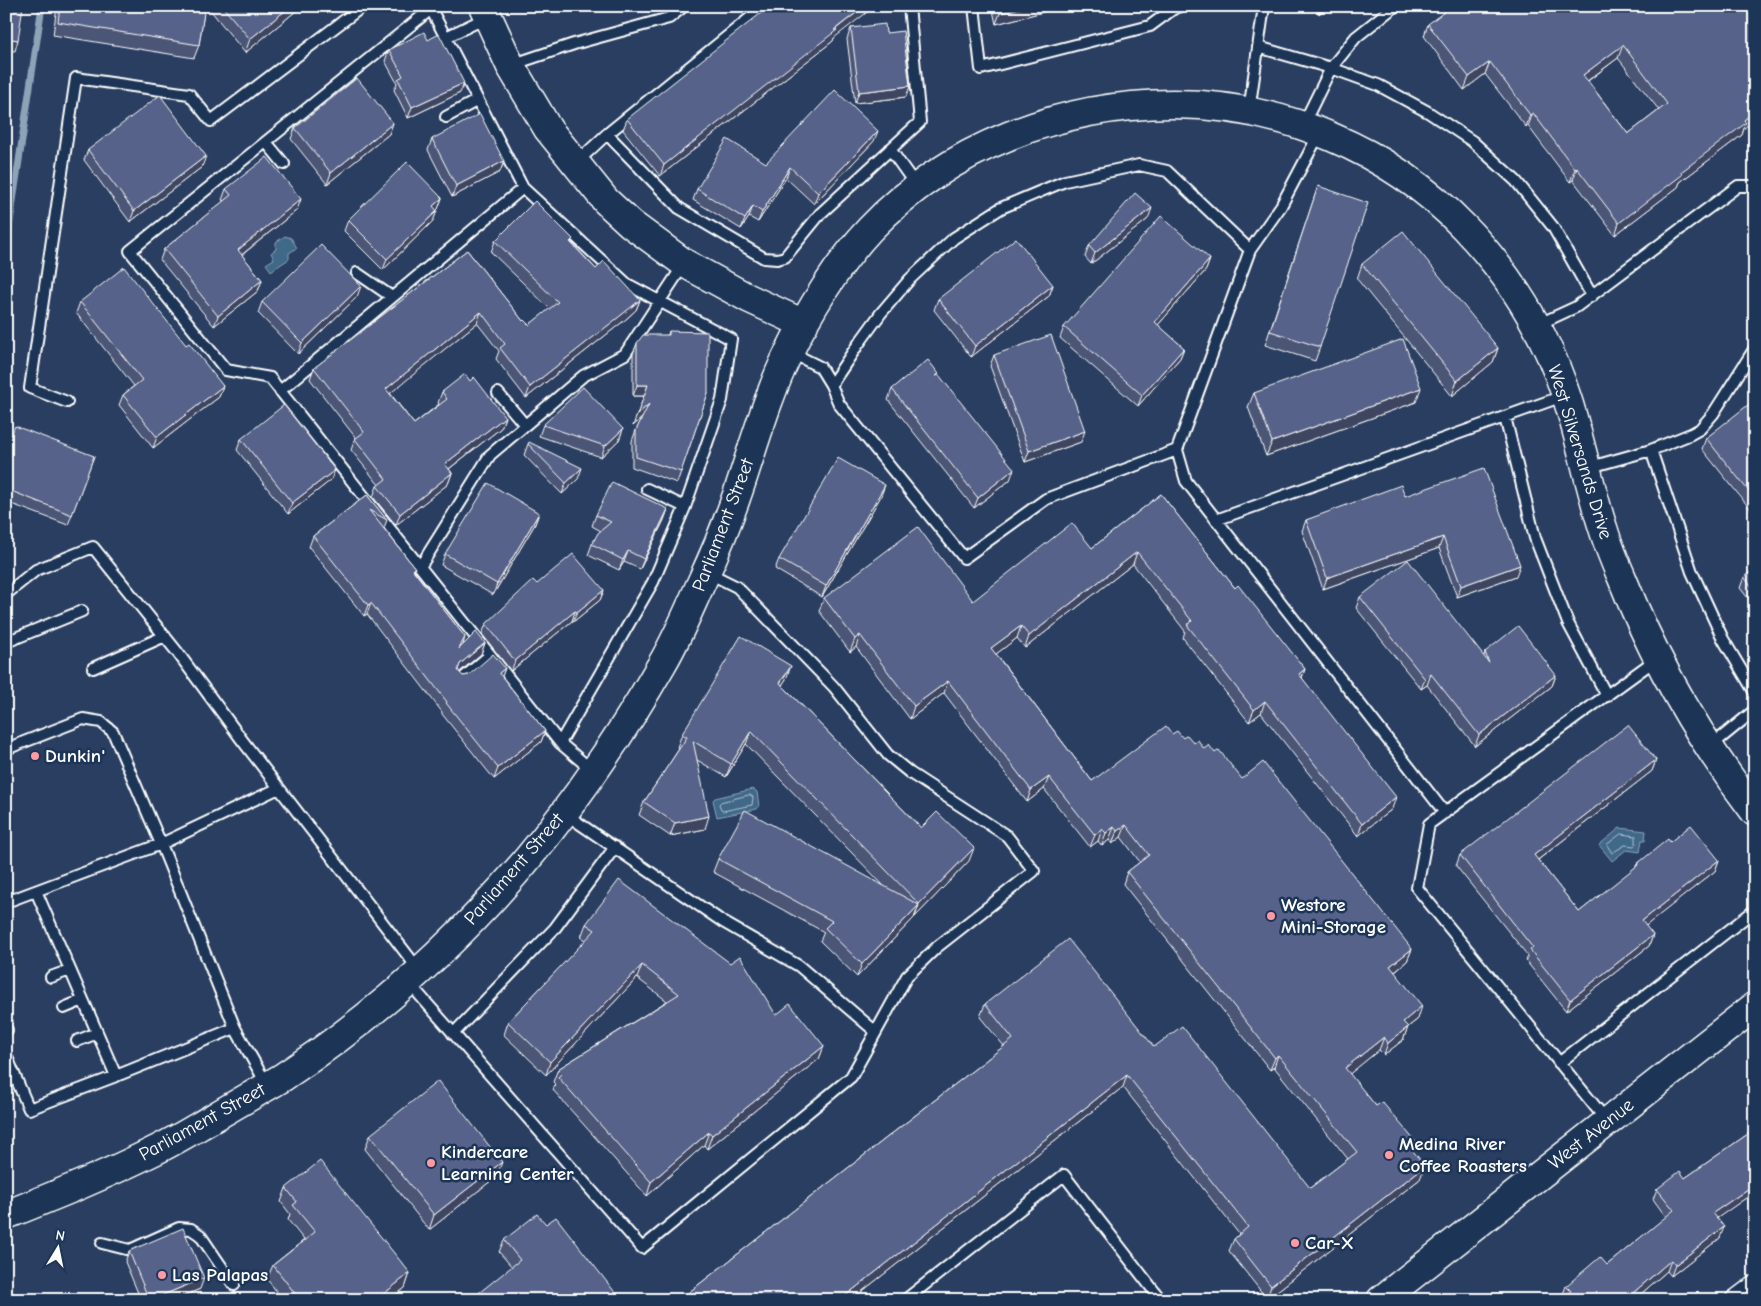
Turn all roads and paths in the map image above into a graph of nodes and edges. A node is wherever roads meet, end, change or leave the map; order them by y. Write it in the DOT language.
graph roads {
  1 [pos="363,6"];
  2 [pos="684,6"];
  3 [pos="765,6"];
  4 [pos="909,6"];
  5 [pos="974,6"];
  6 [pos="1181,6"];
  7 [pos="1264,6"];
  8 [pos="1395,6"];
  9 [pos="486,11"];
  10 [pos="446,37"];
  11 [pos="1258,47"];
  12 [pos="510,65"];
  13 [pos="1331,68"];
  14 [pos="478,100"];
  15 [pos="1249,112"];
  16 [pos="446,117"];
  17 [pos="1311,129"];
  18 [pos="607,134"];
  19 [pos="266,142"];
  20 [pos="890,149"];
  21 [pos="284,164"];
  22 [pos="575,164"];
  23 [pos="1755,186"];
  24 [pos="523,188"];
  25 [pos="918,188"];
  26 [pos="1250,250"];
  27 [pos="684,263"];
  28 [pos="357,272"];
  29 [pos="1592,296"];
  30 [pos="392,297"];
  31 [pos="660,301"];
  32 [pos="804,324"];
  33 [pos="1536,325"];
  34 [pos="789,351"];
  35 [pos="1753,354"];
  36 [pos="831,385"];
  37 [pos="280,391"];
  38 [pos="498,393"];
  39 [pos="1566,395"];
  40 [pos="68,402"];
  41 [pos="1505,417"];
  42 [pos="525,425"];
  43 [pos="1177,450"];
  44 [pos="1651,450"];
  45 [pos="1586,468"];
  46 [pos="647,489"];
  47 [pos="686,507"];
  48 [pos="1216,520"];
  49 [pos="420,567"];
  50 [pos="706,572"];
  51 [pos="6,594"];
  52 [pos="82,611"];
  53 [pos="165,636"];
  54 [pos="6,642"];
  55 [pos="490,655"];
  56 [pos="1658,658"];
  57 [pos="93,668"];
  58 [pos="461,680"];
  59 [pos="1755,693"];
  60 [pos="1607,696"];
  61 [pos="1755,710"];
  62 [pos="560,743"];
  63 [pos="1709,747"];
  64 [pos="6,749"];
  65 [pos="595,772"];
  66 [pos="279,788"];
  67 [pos="1748,798"];
  68 [pos="564,812"];
  69 [pos="1445,813"];
  70 [pos="161,844"];
  71 [pos="615,847"];
  72 [pos="36,892"];
  73 [pos="6,902"];
  74 [pos="1755,910"];
  75 [pos="70,970"];
  76 [pos="414,976"];
  77 [pos="52,977"];
  78 [pos="83,1000"];
  79 [pos="1755,1006"];
  80 [pos="64,1008"];
  81 [pos="235,1028"];
  82 [pos="876,1032"];
  83 [pos="97,1033"];
  84 [pos="454,1034"];
  85 [pos="77,1041"];
  86 [pos="6,1055"];
  87 [pos="1560,1063"];
  88 [pos="116,1076"];
  89 [pos="268,1086"];
  90 [pos="1607,1122"];
  91 [pos="6,1215"];
  92 [pos="102,1243"];
  93 [pos="234,1285"];
  94 [pos="1755,1285"];
  95 [pos="905,1300"];
  96 [pos="1160,1300"];
  97 [pos="1381,1300"];
  98 [pos="1735,1300"];
  1 -- 40 [label="lane"];
  2 -- 12 [label="lane"];
  3 -- 18 [label="lane"];
  4 -- 20 [label="lane"];
  5 -- 6 [label="lane"];
  7 -- 11 [label="lane"];
  8 -- 13 [label="lane"];
  9 -- 10 [label="lane"];
  9 -- 12 [label="street"];
  10 -- 14 [label="lane"];
  10 -- 19 [label="lane"];
  11 -- 13 [label="lane"];
  11 -- 15 [label="lane"];
  12 -- 22 [label="street"];
  13 -- 17 [label="lane"];
  13 -- 29 [label="lane"];
  14 -- 16 [label="lane"];
  14 -- 24 [label="lane"];
  15 -- 17 [label="street, West Silversands Drive"];
  15 -- 25 [label="street, West Silversands Drive"];
  17 -- 26 [label="lane"];
  17 -- 33 [label="street, West Silversands Drive"];
  18 -- 20 [label="lane"];
  18 -- 22 [label="lane"];
  19 -- 21 [label="lane"];
  19 -- 37 [label="lane"];
  20 -- 25 [label="lane"];
  22 -- 27 [label="street"];
  23 -- 29 [label="lane"];
  24 -- 30 [label="lane"];
  24 -- 31 [label="lane"];
  25 -- 32 [label="street, West Silversands Drive"];
  26 -- 36 [label="lane"];
  26 -- 43 [label="lane"];
  27 -- 31 [label="lane"];
  27 -- 32 [label="street"];
  28 -- 30 [label="lane"];
  29 -- 33 [label="lane"];
  30 -- 37 [label="lane"];
  31 -- 42 [label="lane"];
  31 -- 47 [label="lane"];
  32 -- 34 [label="street, Parliament Street"];
  33 -- 39 [label="street, West Silversands Drive"];
  34 -- 36 [label="lane"];
  34 -- 50 [label="street, Parliament Street"];
  35 -- 44 [label="lane"];
  36 -- 43 [label="lane"];
  37 -- 49 [label="lane"];
  38 -- 42 [label="lane"];
  39 -- 41 [label="lane"];
  39 -- 45 [label="street, West Silversands Drive"];
  41 -- 48 [label="lane"];
  41 -- 60 [label="lane"];
  42 -- 49 [label="lane"];
  43 -- 48 [label="lane"];
  44 -- 45 [label="lane"];
  44 -- 59 [label="lane"];
  45 -- 56 [label="street, West Silversands Drive"];
  46 -- 47 [label="lane"];
  47 -- 62 [label="lane"];
  48 -- 69 [label="lane"];
  49 -- 55 [label="lane"];
  50 -- 65 [label="street, Parliament Street"];
  50 -- 82 [label="lane"];
  51 -- 53 [label="lane"];
  52 -- 54 [label="lane"];
  53 -- 57 [label="lane"];
  53 -- 66 [label="lane"];
  55 -- 58 [label="lane"];
  55 -- 62 [label="lane"];
  56 -- 60 [label="lane"];
  56 -- 63 [label="street, West Silversands Drive"];
  60 -- 69 [label="lane"];
  61 -- 63 [label="lane"];
  62 -- 65 [label="lane"];
  63 -- 67 [label="street, West Silversands Drive"];
  64 -- 70 [label="lane"];
  65 -- 68 [label="street, Parliament Street"];
  66 -- 70 [label="lane"];
  66 -- 76 [label="lane"];
  68 -- 71 [label="lane"];
  68 -- 76 [label="street, Parliament Street"];
  69 -- 87 [label="lane"];
  70 -- 72 [label="lane"];
  70 -- 81 [label="lane"];
  71 -- 82 [label="lane"];
  71 -- 84 [label="lane"];
  72 -- 73 [label="lane"];
  72 -- 75 [label="lane"];
  74 -- 87 [label="lane"];
  75 -- 77 [label="lane"];
  75 -- 78 [label="lane"];
  76 -- 84 [label="lane"];
  76 -- 89 [label="street, Parliament Street"];
  78 -- 80 [label="lane"];
  78 -- 83 [label="lane"];
  79 -- 90 [label="street, West Avenue"];
  81 -- 88 [label="lane"];
  81 -- 89 [label="lane"];
  82 -- 84 [label="lane"];
  83 -- 85 [label="lane"];
  83 -- 88 [label="lane"];
  86 -- 88 [label="lane"];
  87 -- 90 [label="lane"];
  89 -- 91 [label="street, Parliament Street"];
  90 -- 97 [label="street, West Avenue"];
  92 -- 93 [label="lane"];
  94 -- 98 [label="street"];
  95 -- 96 [label="lane"];
}
